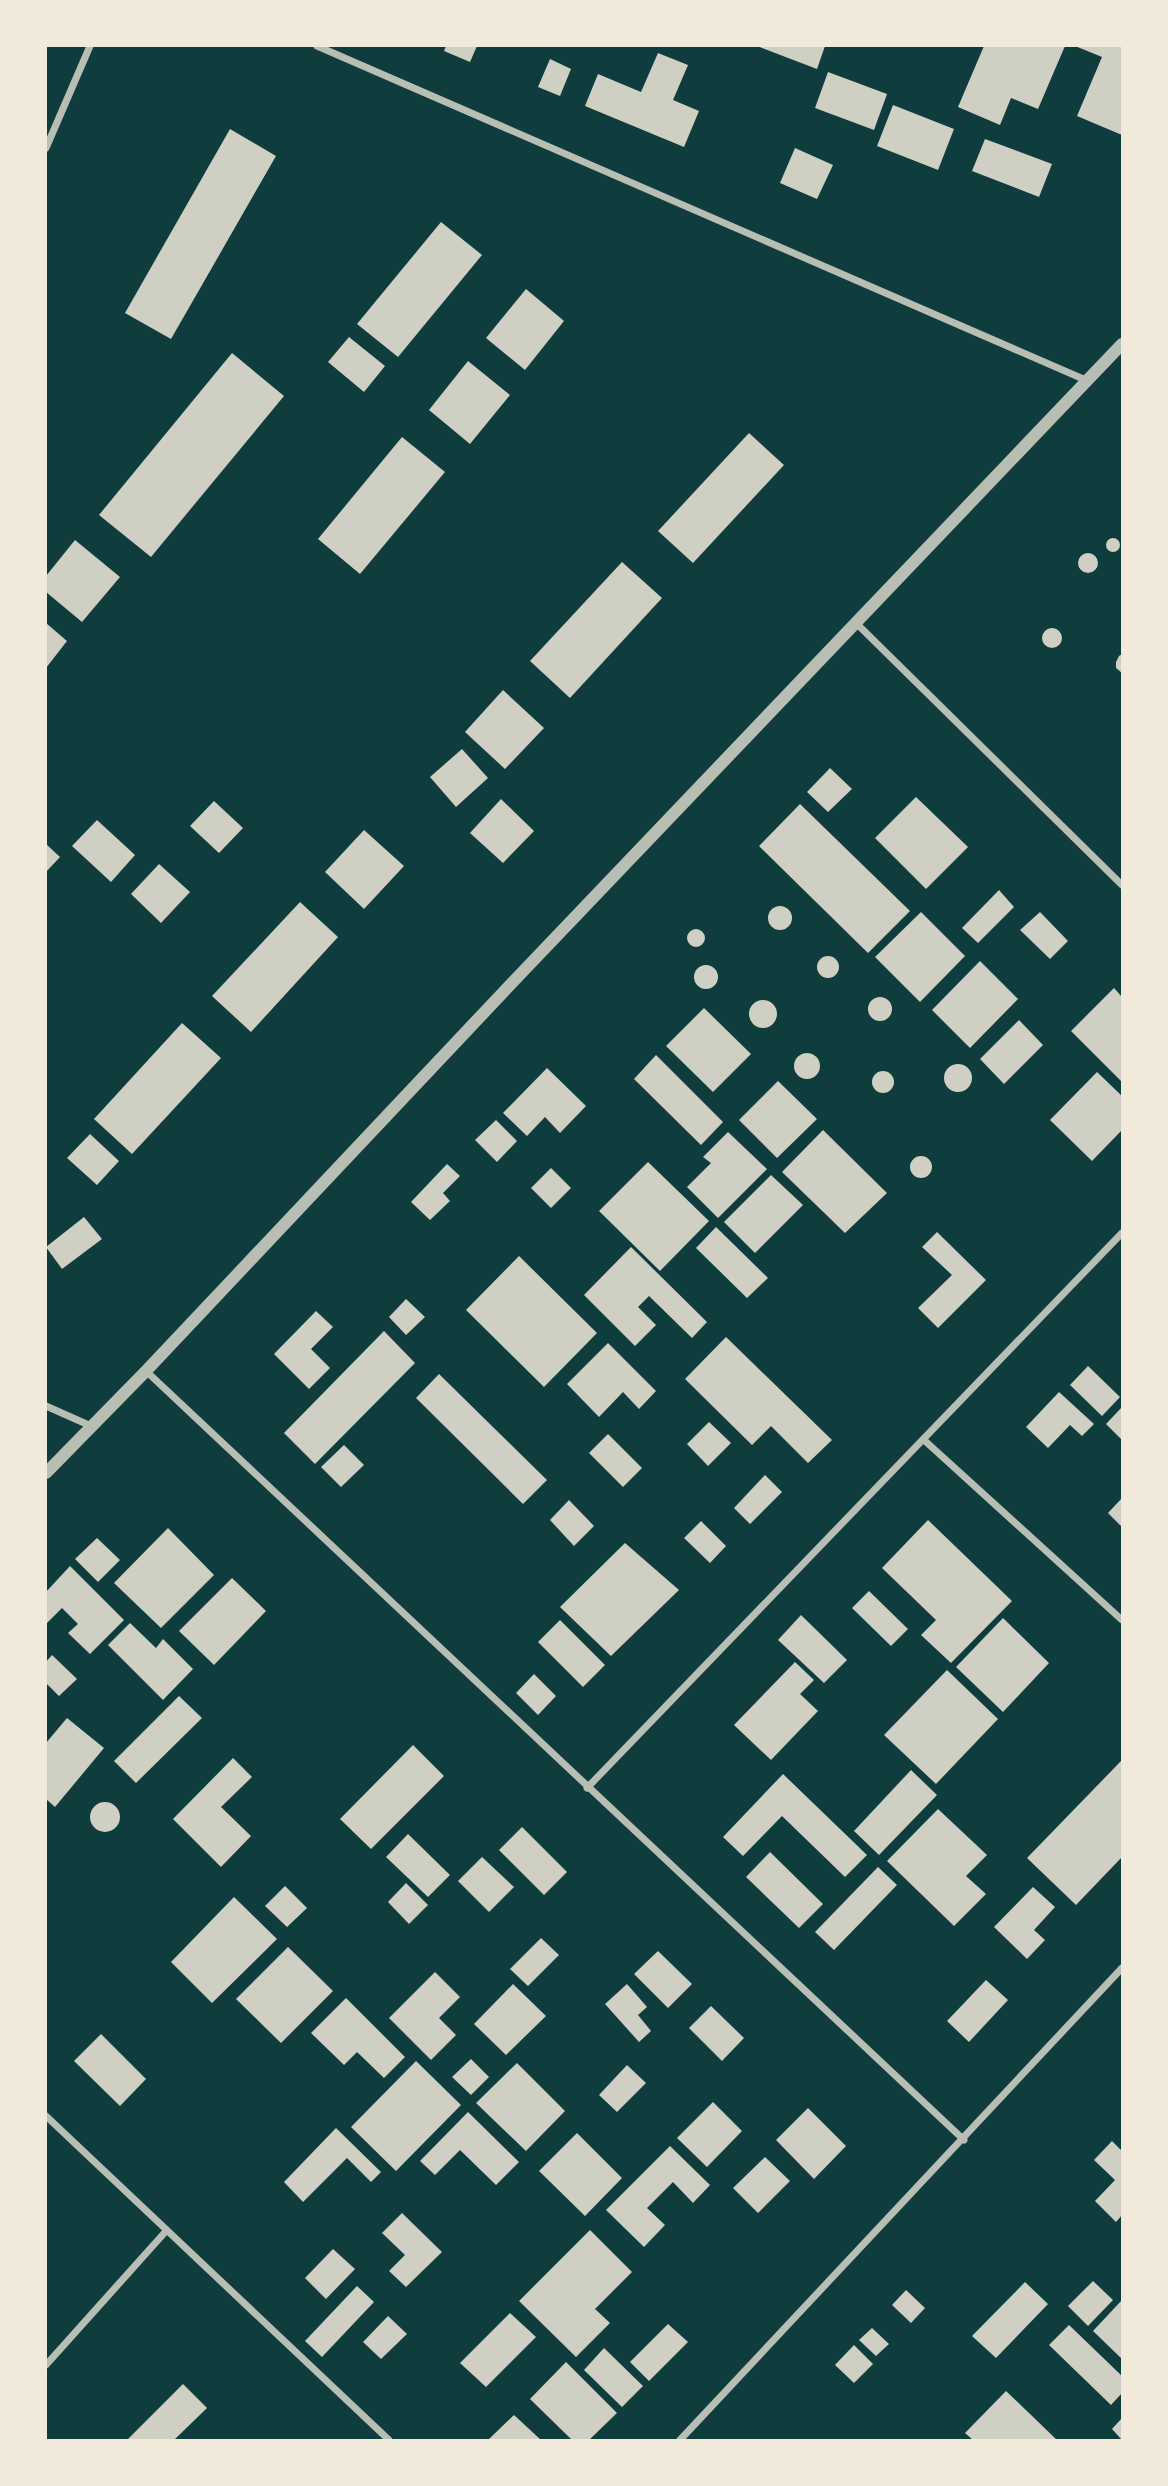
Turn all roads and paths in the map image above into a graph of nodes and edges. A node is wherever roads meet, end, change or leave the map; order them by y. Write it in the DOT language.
graph roads {
  1 [pos="90,46"];
  2 [pos="317,46"];
  3 [pos="46,148"];
  4 [pos="1122,344"];
  5 [pos="1088,381"];
  6 [pos="856,623"];
  7 [pos="1122,885"];
  8 [pos="1122,1233"];
  9 [pos="146,1371"];
  10 [pos="46,1406"];
  11 [pos="91,1426"];
  12 [pos="924,1440"];
  13 [pos="46,1473"];
  14 [pos="1122,1620"];
  15 [pos="586,1788"];
  16 [pos="1122,1968"];
  17 [pos="46,2116"];
  18 [pos="964,2140"];
  19 [pos="167,2230"];
  20 [pos="46,2365"];
  21 [pos="389,2441"];
  22 [pos="680,2441"];
  1 -- 3 [label="street"];
  2 -- 5 [label="street"];
  4 -- 5 [label="street"];
  5 -- 6 [label="street"];
  6 -- 7 [label="street"];
  6 -- 9 [label="street"];
  8 -- 12 [label="street"];
  9 -- 11 [label="street"];
  9 -- 15 [label="street"];
  10 -- 11 [label="street"];
  11 -- 13 [label="street"];
  12 -- 14 [label="street"];
  12 -- 15 [label="street"];
  15 -- 18 [label="street"];
  16 -- 18 [label="street"];
  17 -- 19 [label="street"];
  18 -- 22 [label="street"];
  19 -- 20 [label="street"];
  19 -- 21 [label="street"];
}
